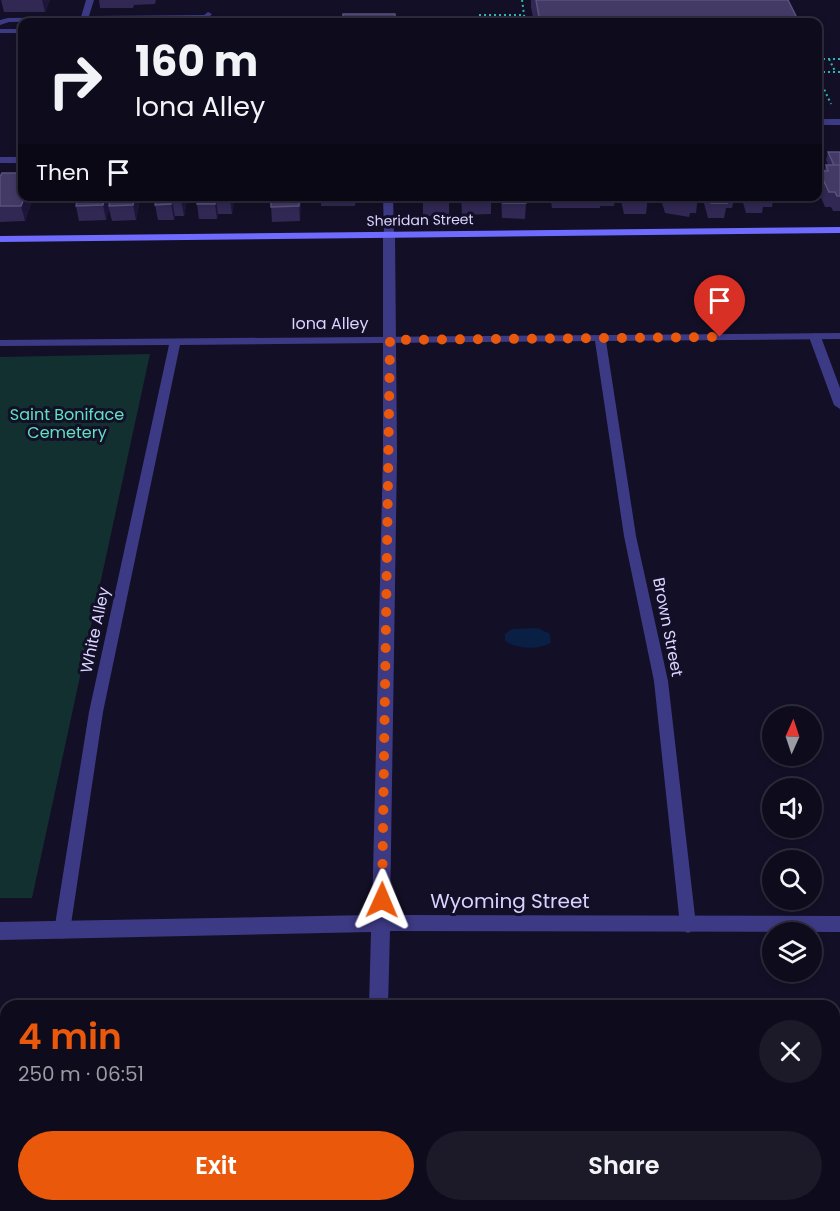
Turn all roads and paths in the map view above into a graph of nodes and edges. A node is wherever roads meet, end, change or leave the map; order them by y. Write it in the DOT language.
graph roads {
  1 [pos="90,0"];
  2 [pos="522,0"];
  3 [pos="208,14"];
  4 [pos="479,15"];
  5 [pos="524,15"];
  6 [pos="84,18"];
  7 [pos="146,18"];
  8 [pos="524,18"];
  9 [pos="18,20"];
  10 [pos="0,23"];
  11 [pos="18,31"];
  12 [pos="0,32"];
  13 [pos="840,58"];
  14 [pos="822,59"];
  15 [pos="829,59"];
  16 [pos="838,72"];
  17 [pos="822,74"];
  18 [pos="822,83"];
  19 [pos="833,107"];
  20 [pos="822,122"];
  21 [pos="840,122"];
  22 [pos="0,160"];
  23 [pos="18,160"];
  24 [pos="388,201"];
  25 [pos="840,231"];
  26 [pos="389,235"];
  27 [pos="0,239"];
  28 [pos="840,336"];
  29 [pos="815,337"];
  30 [pos="600,338"];
  31 [pos="176,340"];
  32 [pos="390,340"];
  33 [pos="0,343"];
  34 [pos="840,405"];
  35 [pos="381,923"];
  36 [pos="840,924"];
  37 [pos="688,925"];
  38 [pos="62,930"];
  39 [pos="0,931"];
  40 [pos="379,1000"];
  1 -- 6 [label="lane"];
  2 -- 5 [label="path"];
  3 -- 7 [label="lane"];
  4 -- 5 [label="path"];
  5 -- 8 [label="path"];
  9 -- 10 [label="lane"];
  11 -- 12 [label="lane"];
  13 -- 15 [label="path"];
  14 -- 15 [label="path"];
  15 -- 16 [label="path"];
  16 -- 17 [label="path"];
  18 -- 19 [label="path"];
  20 -- 21 [label="lane"];
  22 -- 23 [label="lane"];
  24 -- 26 [label="lane"];
  25 -- 26 [label="street, Sheridan Street"];
  26 -- 27 [label="street, Sheridan Street"];
  26 -- 32 [label="street"];
  28 -- 29 [label="lane, Iona Alley"];
  29 -- 30 [label="lane, Iona Alley"];
  29 -- 34 [label="street"];
  30 -- 32 [label="lane, Iona Alley"];
  30 -- 37 [label="lane, Brown Street"];
  31 -- 32 [label="lane, Iona Alley"];
  31 -- 33 [label="lane, Iona Alley"];
  31 -- 38 [label="lane, White Alley"];
  32 -- 35 [label="street"];
  35 -- 37 [label="street, Wyoming Street"];
  35 -- 38 [label="street, Wyoming Street"];
  35 -- 40 [label="street"];
  36 -- 37 [label="street, Wyoming Street"];
  38 -- 39 [label="street, Wyoming Street"];
}
